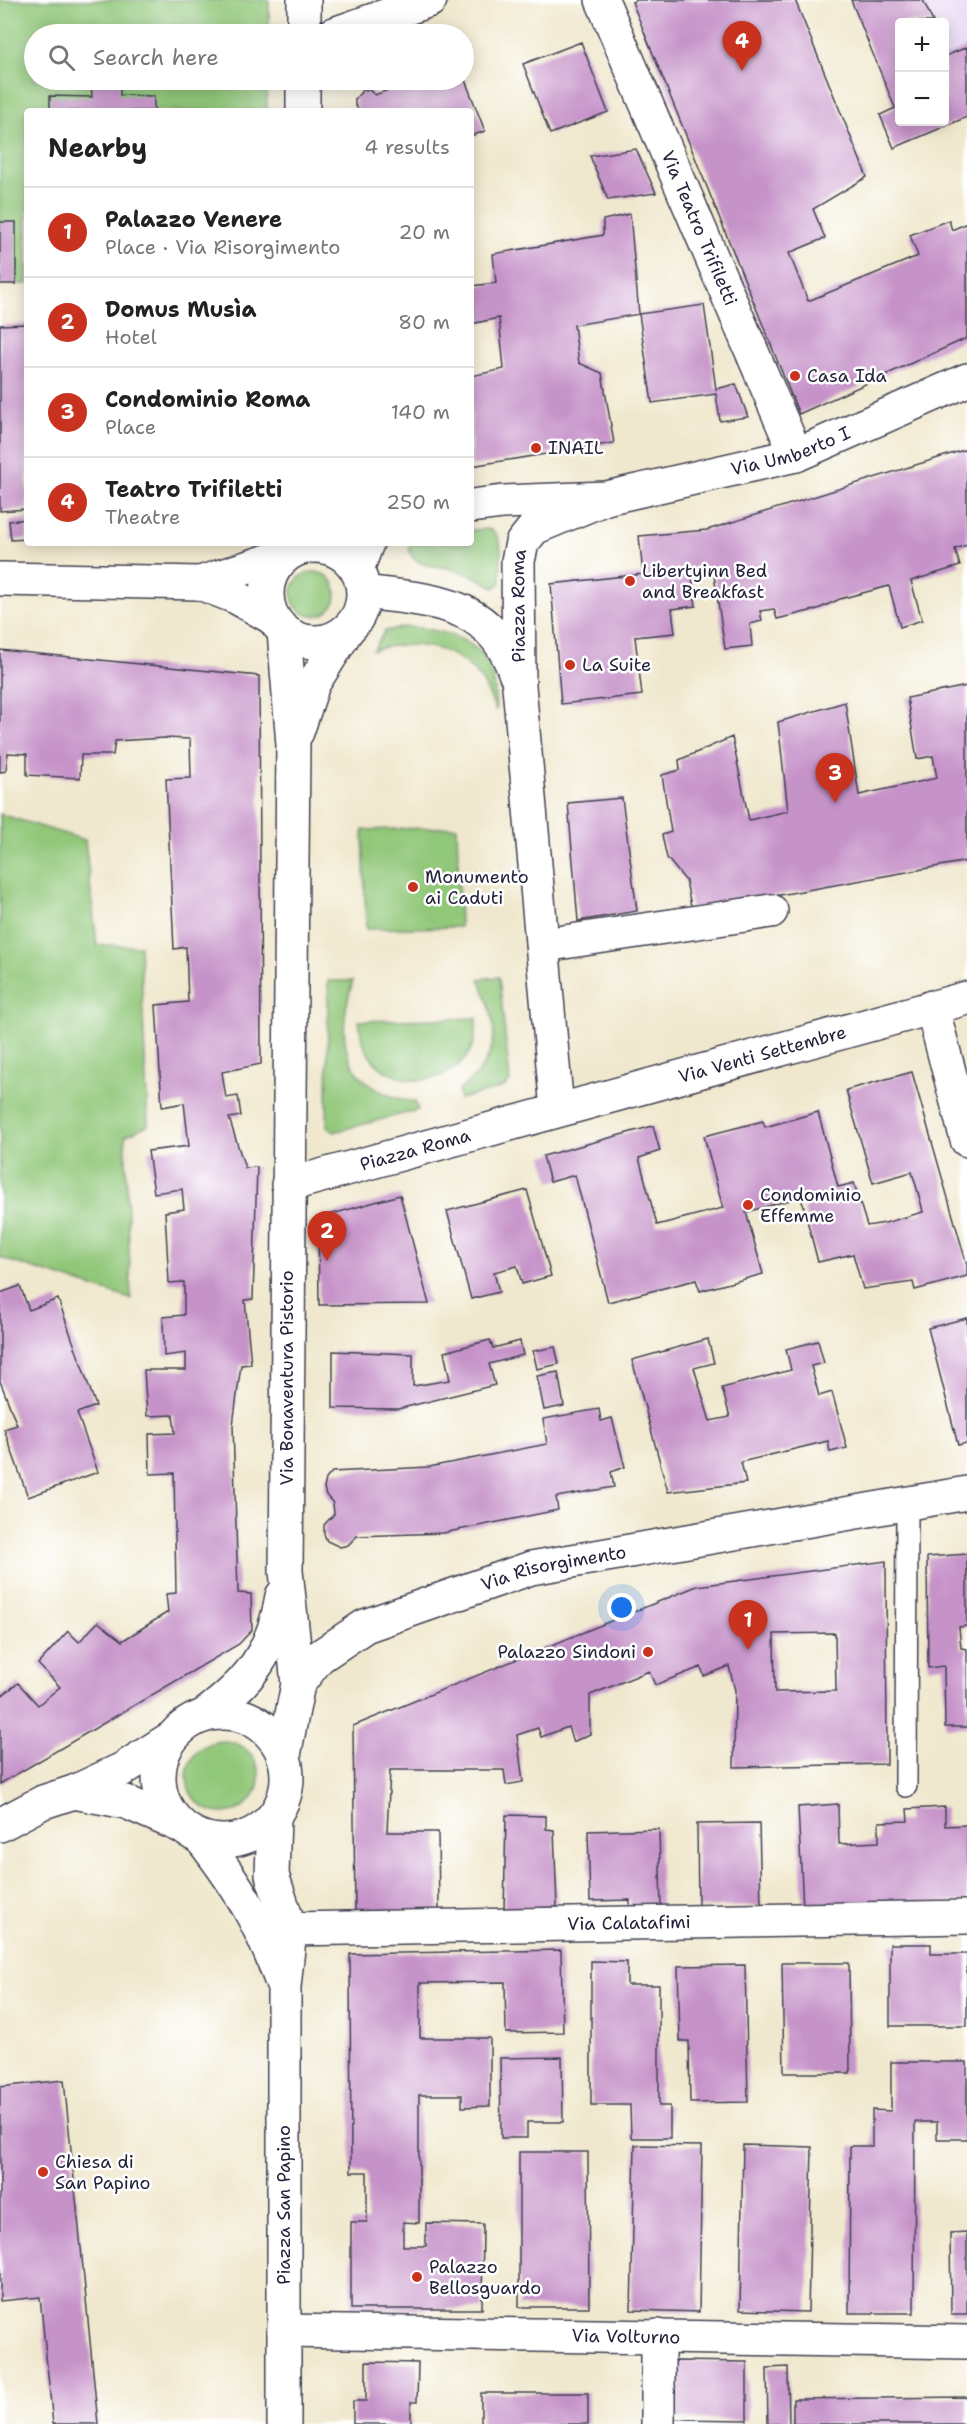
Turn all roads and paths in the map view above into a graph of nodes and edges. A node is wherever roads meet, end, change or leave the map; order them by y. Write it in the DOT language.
graph roads {
  1 [pos="304,0"];
  2 [pos="430,0"];
  3 [pos="602,0"];
  4 [pos="304,24"];
  5 [pos="362,24"];
  6 [pos="303,90"];
  7 [pos="303,108"];
  8 [pos="967,380"];
  9 [pos="796,456"];
  10 [pos="606,498"];
  11 [pos="474,506"];
  12 [pos="300,548"];
  13 [pos="362,568"];
  14 [pos="0,579"];
  15 [pos="200,583"];
  16 [pos="279,624"];
  17 [pos="347,630"];
  18 [pos="519,686"];
  19 [pos="293,745"];
  20 [pos="771,911"];
  21 [pos="544,945"];
  22 [pos="967,998"];
  23 [pos="932,1007"];
  24 [pos="557,1110"];
  25 [pos="967,1140"];
  26 [pos="288,1185"];
  27 [pos="967,1493"];
  28 [pos="907,1503"];
  29 [pos="286,1571"];
  30 [pos="298,1684"];
  31 [pos="205,1715"];
  32 [pos="170,1739"];
  33 [pos="284,1755"];
  34 [pos="906,1786"];
  35 [pos="74,1792"];
  36 [pos="274,1818"];
  37 [pos="0,1825"];
  38 [pos="191,1832"];
  39 [pos="967,1917"];
  40 [pos="290,1929"];
  41 [pos="284,1987"];
  42 [pos="284,2331"];
  43 [pos="658,2336"];
  44 [pos="967,2342"];
  45 [pos="284,2424"];
  46 [pos="658,2424"];
  1 -- 4 [label="street"];
  2 -- 5 [label="street"];
  3 -- 9 [label="street, Via Teatro Trifiletti"];
  6 -- 7 [label="street"];
  8 -- 9 [label="street, Via Umberto I"];
  9 -- 10 [label="street, Via Umberto I"];
  10 -- 11 [label="street"];
  10 -- 18 [label="street, Piazza Roma"];
  12 -- 13 [label="street"];
  12 -- 15 [label="street"];
  12 -- 16 [label="street"];
  13 -- 17 [label="street"];
  13 -- 18 [label="street, Piazza Roma"];
  14 -- 15 [label="street"];
  15 -- 16 [label="street"];
  16 -- 17 [label="street"];
  16 -- 19 [label="street"];
  17 -- 19 [label="street"];
  18 -- 21 [label="street, Piazza Roma"];
  19 -- 26 [label="street"];
  20 -- 21 [label="street"];
  21 -- 24 [label="street, Piazza Roma"];
  22 -- 23 [label="street, Via Venti Settembre"];
  23 -- 24 [label="street, Via Venti Settembre"];
  23 -- 25 [label="street"];
  24 -- 26 [label="street, Piazza Roma"];
  26 -- 29 [label="street, Via Bonaventura Pistorio"];
  27 -- 28 [label="street, Via Risorgimento"];
  28 -- 30 [label="street, Via Risorgimento"];
  28 -- 34 [label="lane"];
  29 -- 30 [label="street, Via Bonaventura Pistorio"];
  29 -- 31 [label="street, Via Bonaventura Pistorio"];
  30 -- 33 [label="street, Via Risorgimento"];
  31 -- 32 [label="street"];
  31 -- 33 [label="street"];
  32 -- 35 [label="street"];
  32 -- 38 [label="street, Piazza San Papino"];
  33 -- 36 [label="street, Piazza San Papino"];
  35 -- 37 [label="street"];
  35 -- 38 [label="street"];
  36 -- 38 [label="street"];
  36 -- 40 [label="street, Piazza San Papino"];
  38 -- 41 [label="street, Piazza San Papino"];
  39 -- 40 [label="street, Via Calatafimi"];
  40 -- 41 [label="street, Piazza San Papino"];
  41 -- 42 [label="street, Piazza San Papino"];
  42 -- 43 [label="street, Via Volturno"];
  42 -- 45 [label="street, Piazza San Papino"];
  43 -- 44 [label="street, Via Volturno"];
  43 -- 46 [label="street"];
}
